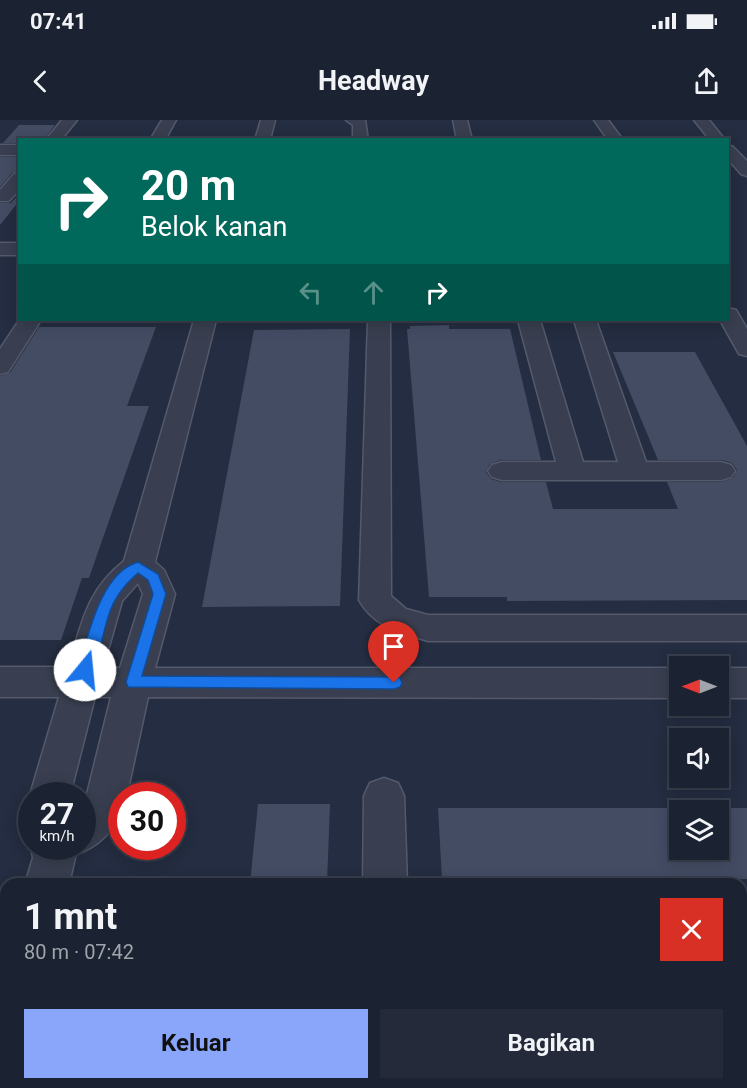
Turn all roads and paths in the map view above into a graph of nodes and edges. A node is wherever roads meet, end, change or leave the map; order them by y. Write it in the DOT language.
graph roads {
  1 [pos="70,120"];
  2 [pos="169,120"];
  3 [pos="268,120"];
  4 [pos="353,120"];
  5 [pos="460,120"];
  6 [pos="601,120"];
  7 [pos="701,120"];
  8 [pos="55,138"];
  9 [pos="159,138"];
  10 [pos="263,138"];
  11 [pos="361,138"];
  12 [pos="464,138"];
  13 [pos="614,138"];
  14 [pos="716,138"];
  15 [pos="0,150"];
  16 [pos="18,150"];
  17 [pos="729,151"];
  18 [pos="747,171"];
  19 [pos="18,181"];
  20 [pos="8,197"];
  21 [pos="0,249"];
  22 [pos="18,249"];
  23 [pos="729,317"];
  24 [pos="18,321"];
  25 [pos="205,321"];
  26 [pos="379,321"];
  27 [pos="529,321"];
  28 [pos="585,321"];
  29 [pos="747,348"];
  30 [pos="0,367"];
  31 [pos="502,471"];
  32 [pos="572,471"];
  33 [pos="635,471"];
  34 [pos="721,471"];
  35 [pos="138,566"];
  36 [pos="747,628"];
  37 [pos="0,682"];
  38 [pos="81,682"];
  39 [pos="133,682"];
  40 [pos="669,683"];
  41 [pos="729,683"];
  42 [pos="747,683"];
  43 [pos="54,782"];
  44 [pos="384,796"];
  45 [pos="96,816"];
  46 [pos="385,878"];
  1 -- 8 [label="street"];
  2 -- 9 [label="street"];
  3 -- 10 [label="street"];
  4 -- 11 [label="street"];
  5 -- 12 [label="street"];
  6 -- 13 [label="street"];
  7 -- 14 [label="street"];
  15 -- 16 [label="street"];
  17 -- 18 [label="street"];
  19 -- 20 [label="street"];
  21 -- 22 [label="street"];
  23 -- 29 [label="street"];
  24 -- 30 [label="street"];
  25 -- 35 [label="street"];
  26 -- 36 [label="street"];
  27 -- 32 [label="street"];
  28 -- 33 [label="street"];
  31 -- 32 [label="street"];
  32 -- 33 [label="street"];
  33 -- 34 [label="street"];
  35 -- 38 [label="street"];
  35 -- 39 [label="street"];
  37 -- 38 [label="street"];
  38 -- 39 [label="street"];
  38 -- 43 [label="street"];
  39 -- 40 [label="street"];
  39 -- 45 [label="street"];
  41 -- 42 [label="street"];
  44 -- 46 [label="street"];
}
